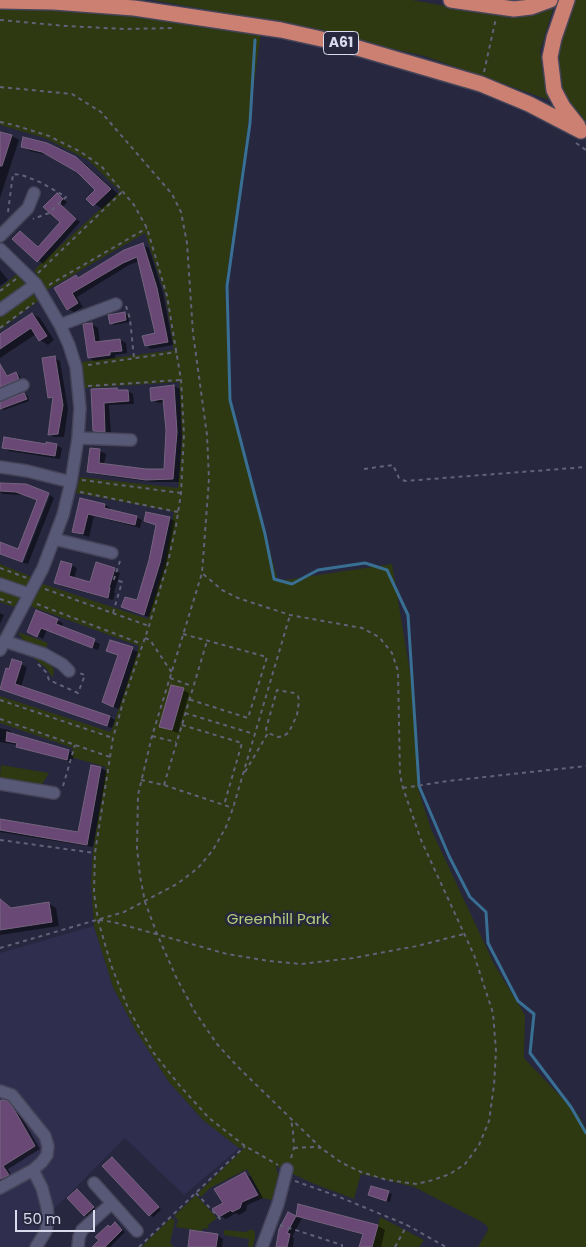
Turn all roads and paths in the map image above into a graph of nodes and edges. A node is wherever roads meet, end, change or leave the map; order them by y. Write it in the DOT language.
graph roads {
  1 [pos="451,0"];
  2 [pos="550,0"];
  3 [pos="567,0"];
  4 [pos="0,1"];
  5 [pos="496,17"];
  6 [pos="0,20"];
  7 [pos="176,28"];
  8 [pos="483,76"];
  9 [pos="0,87"];
  10 [pos="0,122"];
  11 [pos="583,132"];
  12 [pos="124,191"];
  13 [pos="34,193"];
  14 [pos="147,228"];
  15 [pos="0,236"];
  16 [pos="0,249"];
  17 [pos="35,284"];
  18 [pos="0,291"];
  19 [pos="116,304"];
  20 [pos="0,310"];
  21 [pos="60,325"];
  22 [pos="0,328"];
  23 [pos="177,352"];
  24 [pos="134,358"];
  25 [pos="76,367"];
  26 [pos="181,380"];
  27 [pos="23,385"];
  28 [pos="78,386"];
  29 [pos="0,395"];
  30 [pos="78,438"];
  31 [pos="131,440"];
  32 [pos="0,467"];
  33 [pos="586,467"];
  34 [pos="364,470"];
  35 [pos="70,483"];
  36 [pos="181,493"];
  37 [pos="178,512"];
  38 [pos="54,539"];
  39 [pos="112,553"];
  40 [pos="0,568"];
  41 [pos="202,573"];
  42 [pos="0,584"];
  43 [pos="32,590"];
  44 [pos="113,613"];
  45 [pos="290,615"];
  46 [pos="149,626"];
  47 [pos="182,634"];
  48 [pos="145,638"];
  49 [pos="207,640"];
  50 [pos="142,644"];
  51 [pos="2,645"];
  52 [pos="69,671"];
  53 [pos="172,673"];
  54 [pos="170,678"];
  55 [pos="192,686"];
  56 [pos="188,699"];
  57 [pos="0,700"];
  58 [pos="184,713"];
  59 [pos="0,718"];
  60 [pos="181,725"];
  61 [pos="268,733"];
  62 [pos="255,734"];
  63 [pos="152,736"];
  64 [pos="113,738"];
  65 [pos="176,742"];
  66 [pos="75,745"];
  67 [pos="110,757"];
  68 [pos="586,766"];
  69 [pos="243,774"];
  70 [pos="141,780"];
  71 [pos="0,784"];
  72 [pos="164,785"];
  73 [pos="403,788"];
  74 [pos="54,794"];
  75 [pos="224,804"];
  76 [pos="233,808"];
  77 [pos="0,840"];
  78 [pos="95,854"];
  79 [pos="145,902"];
  80 [pos="98,920"];
  81 [pos="157,934"];
  82 [pos="464,934"];
  83 [pos="0,948"];
  84 [pos="0,1092"];
  85 [pos="291,1117"];
  86 [pos="245,1146"];
  87 [pos="294,1148"];
  88 [pos="321,1148"];
  89 [pos="33,1170"];
  90 [pos="286,1174"];
  91 [pos="94,1183"];
  92 [pos="0,1188"];
  93 [pos="196,1193"];
  94 [pos="112,1203"];
  95 [pos="271,1220"];
  96 [pos="222,1222"];
  97 [pos="406,1225"];
  98 [pos="137,1231"];
  99 [pos="36,1247"];
  100 [pos="78,1247"];
  101 [pos="139,1247"];
  102 [pos="262,1247"];
  103 [pos="342,1247"];
  104 [pos="396,1247"];
  105 [pos="446,1247"];
  1 -- 2 [label="highway"];
  3 -- 11 [label="highway"];
  4 -- 11 [label="highway, A61"];
  5 -- 8 [label="path"];
  6 -- 7 [label="path"];
  9 -- 41 [label="path"];
  10 -- 12 [label="path"];
  12 -- 14 [label="path"];
  12 -- 17 [label="path"];
  13 -- 15 [label="street"];
  14 -- 17 [label="path"];
  14 -- 23 [label="path"];
  16 -- 17 [label="street"];
  17 -- 18 [label="path"];
  17 -- 20 [label="street"];
  17 -- 21 [label="street"];
  17 -- 22 [label="path"];
  19 -- 21 [label="street"];
  19 -- 24 [label="path"];
  21 -- 25 [label="street"];
  23 -- 24 [label="path"];
  23 -- 26 [label="path"];
  24 -- 25 [label="path"];
  25 -- 28 [label="street"];
  26 -- 28 [label="path"];
  26 -- 36 [label="path"];
  27 -- 29 [label="street"];
  28 -- 30 [label="street"];
  30 -- 31 [label="street"];
  30 -- 35 [label="street"];
  32 -- 35 [label="street"];
  33 -- 34 [label="path"];
  35 -- 36 [label="path"];
  35 -- 37 [label="path"];
  35 -- 38 [label="street"];
  36 -- 37 [label="path"];
  37 -- 46 [label="path"];
  38 -- 39 [label="street"];
  38 -- 43 [label="street"];
  39 -- 44 [label="path"];
  40 -- 43 [label="path"];
  41 -- 45 [label="path"];
  41 -- 47 [label="path"];
  42 -- 43 [label="street"];
  43 -- 44 [label="path"];
  43 -- 50 [label="path"];
  43 -- 51 [label="street"];
  44 -- 46 [label="path"];
  45 -- 62 [label="path"];
  45 -- 73 [label="path"];
  46 -- 48 [label="path"];
  47 -- 49 [label="path"];
  47 -- 53 [label="path"];
  48 -- 50 [label="path"];
  48 -- 53 [label="path"];
  49 -- 55 [label="path"];
  49 -- 56 [label="path"];
  50 -- 64 [label="path"];
  51 -- 52 [label="street"];
  53 -- 54 [label="path"];
  54 -- 55 [label="path"];
  54 -- 63 [label="path"];
  55 -- 56 [label="path"];
  56 -- 58 [label="path"];
  57 -- 64 [label="path"];
  58 -- 60 [label="path"];
  58 -- 62 [label="path"];
  59 -- 66 [label="path"];
  60 -- 65 [label="path"];
  60 -- 75 [label="path"];
  61 -- 61 [label="path"];
  61 -- 69 [label="path"];
  62 -- 69 [label="path"];
  63 -- 65 [label="path"];
  63 -- 70 [label="path"];
  64 -- 67 [label="path"];
  65 -- 72 [label="path"];
  66 -- 67 [label="path"];
  66 -- 74 [label="path"];
  67 -- 78 [label="path"];
  68 -- 73 [label="path"];
  69 -- 76 [label="path"];
  70 -- 72 [label="path"];
  70 -- 79 [label="path"];
  71 -- 74 [label="street"];
  72 -- 75 [label="path"];
  73 -- 82 [label="path"];
  75 -- 76 [label="path"];
  76 -- 79 [label="path"];
  77 -- 78 [label="path"];
  78 -- 80 [label="path"];
  79 -- 80 [label="path"];
  79 -- 81 [label="path"];
  80 -- 81 [label="path"];
  80 -- 83 [label="path"];
  80 -- 86 [label="path"];
  81 -- 82 [label="path"];
  81 -- 85 [label="path"];
  82 -- 88 [label="path"];
  84 -- 89 [label="street"];
  85 -- 87 [label="path"];
  85 -- 88 [label="path"];
  86 -- 90 [label="path"];
  86 -- 93 [label="path"];
  87 -- 88 [label="path"];
  87 -- 90 [label="path"];
  89 -- 92 [label="street"];
  89 -- 99 [label="street"];
  90 -- 95 [label="street"];
  90 -- 97 [label="path"];
  91 -- 94 [label="street"];
  93 -- 96 [label="path"];
  93 -- 101 [label="path"];
  94 -- 98 [label="street"];
  94 -- 100 [label="street"];
  95 -- 102 [label="street"];
  95 -- 103 [label="path"];
  97 -- 104 [label="path"];
  97 -- 105 [label="path"];
}
